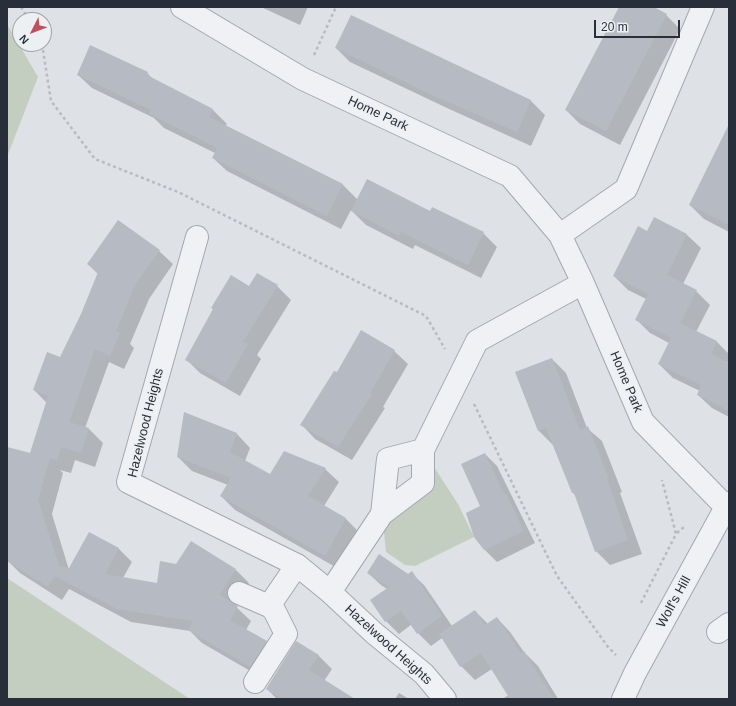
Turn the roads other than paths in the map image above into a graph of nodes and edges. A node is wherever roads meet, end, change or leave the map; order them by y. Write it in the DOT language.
graph roads {
  1 [pos="182,7"];
  2 [pos="703,7"];
  3 [pos="560,235"];
  4 [pos="197,237"];
  5 [pos="583,283"];
  6 [pos="423,450"];
  7 [pos="727,505"];
  8 [pos="382,514"];
  9 [pos="297,565"];
  10 [pos="330,592"];
  11 [pos="239,594"];
  12 [pos="269,606"];
  13 [pos="255,682"];
  14 [pos="444,699"];
  15 [pos="623,699"];
  1 -- 3 [label="street, Home Park"];
  2 -- 3 [label="street"];
  3 -- 5 [label="street, Home Park"];
  4 -- 9 [label="street, Hazelwood Heights"];
  5 -- 6 [label="street"];
  5 -- 7 [label="street, Home Park"];
  6 -- 8 [label="street"];
  6 -- 8 [label="street"];
  7 -- 15 [label="street, Wolf's Hill"];
  8 -- 10 [label="street"];
  9 -- 10 [label="street, Hazelwood Heights"];
  9 -- 12 [label="street"];
  10 -- 14 [label="street, Hazelwood Heights"];
  11 -- 12 [label="street"];
  12 -- 13 [label="street"];
}
